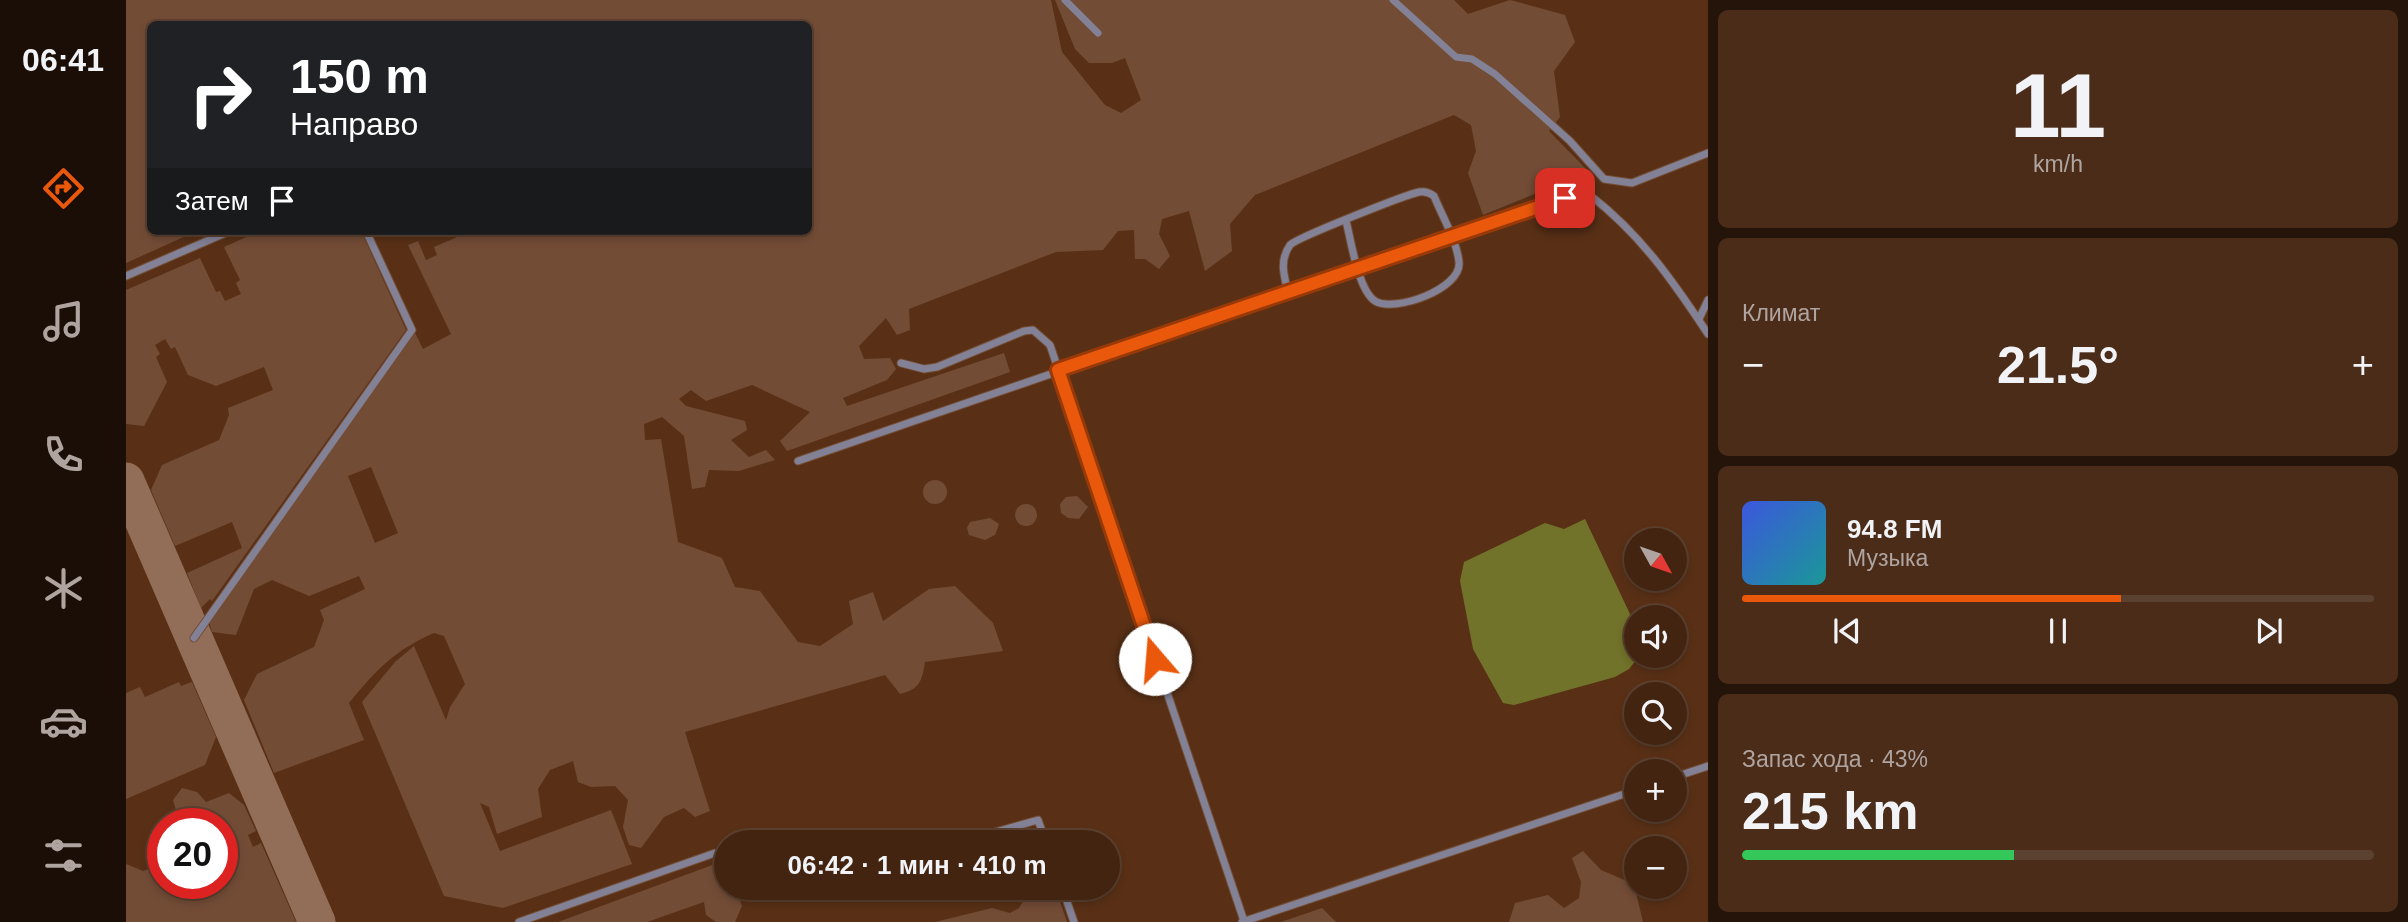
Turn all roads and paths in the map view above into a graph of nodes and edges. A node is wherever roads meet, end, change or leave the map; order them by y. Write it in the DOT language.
graph roads {
  1 [pos="1065,0"];
  2 [pos="1393,0"];
  3 [pos="1098,33"];
  4 [pos="1708,153"];
  5 [pos="1346,221"];
  6 [pos="221,235"];
  7 [pos="368,235"];
  8 [pos="1451,236"];
  9 [pos="1358,268"];
  10 [pos="126,276"];
  11 [pos="1288,292"];
  12 [pos="1708,300"];
  13 [pos="1699,319"];
  14 [pos="1708,334"];
  15 [pos="901,363"];
  16 [pos="1058,370"];
  17 [pos="798,461"];
  18 [pos="194,638"];
  19 [pos="1708,766"];
  20 [pos="1687,773"];
  21 [pos="1624,794"];
  22 [pos="1003,830"];
  23 [pos="1042,830"];
  24 [pos="714,853"];
  25 [pos="1066,900"];
  26 [pos="519,922"];
  27 [pos="1074,922"];
  28 [pos="1243,922"];
  1 -- 3 [label="lane"];
  2 -- 4 [label="lane"];
  5 -- 8 [label="lane"];
  5 -- 9 [label="lane"];
  5 -- 11 [label="lane"];
  6 -- 10 [label="lane"];
  7 -- 18 [label="lane"];
  8 -- 9 [label="lane"];
  8 -- 9 [label="lane"];
  8 -- 13 [label="lane"];
  9 -- 11 [label="lane"];
  11 -- 16 [label="lane"];
  12 -- 13 [label="lane"];
  13 -- 14 [label="lane"];
  15 -- 16 [label="lane"];
  16 -- 17 [label="lane"];
  16 -- 28 [label="lane"];
  19 -- 20 [label="lane"];
  21 -- 28 [label="lane"];
  22 -- 23 [label="lane"];
  24 -- 26 [label="lane"];
  25 -- 27 [label="lane"];
}
